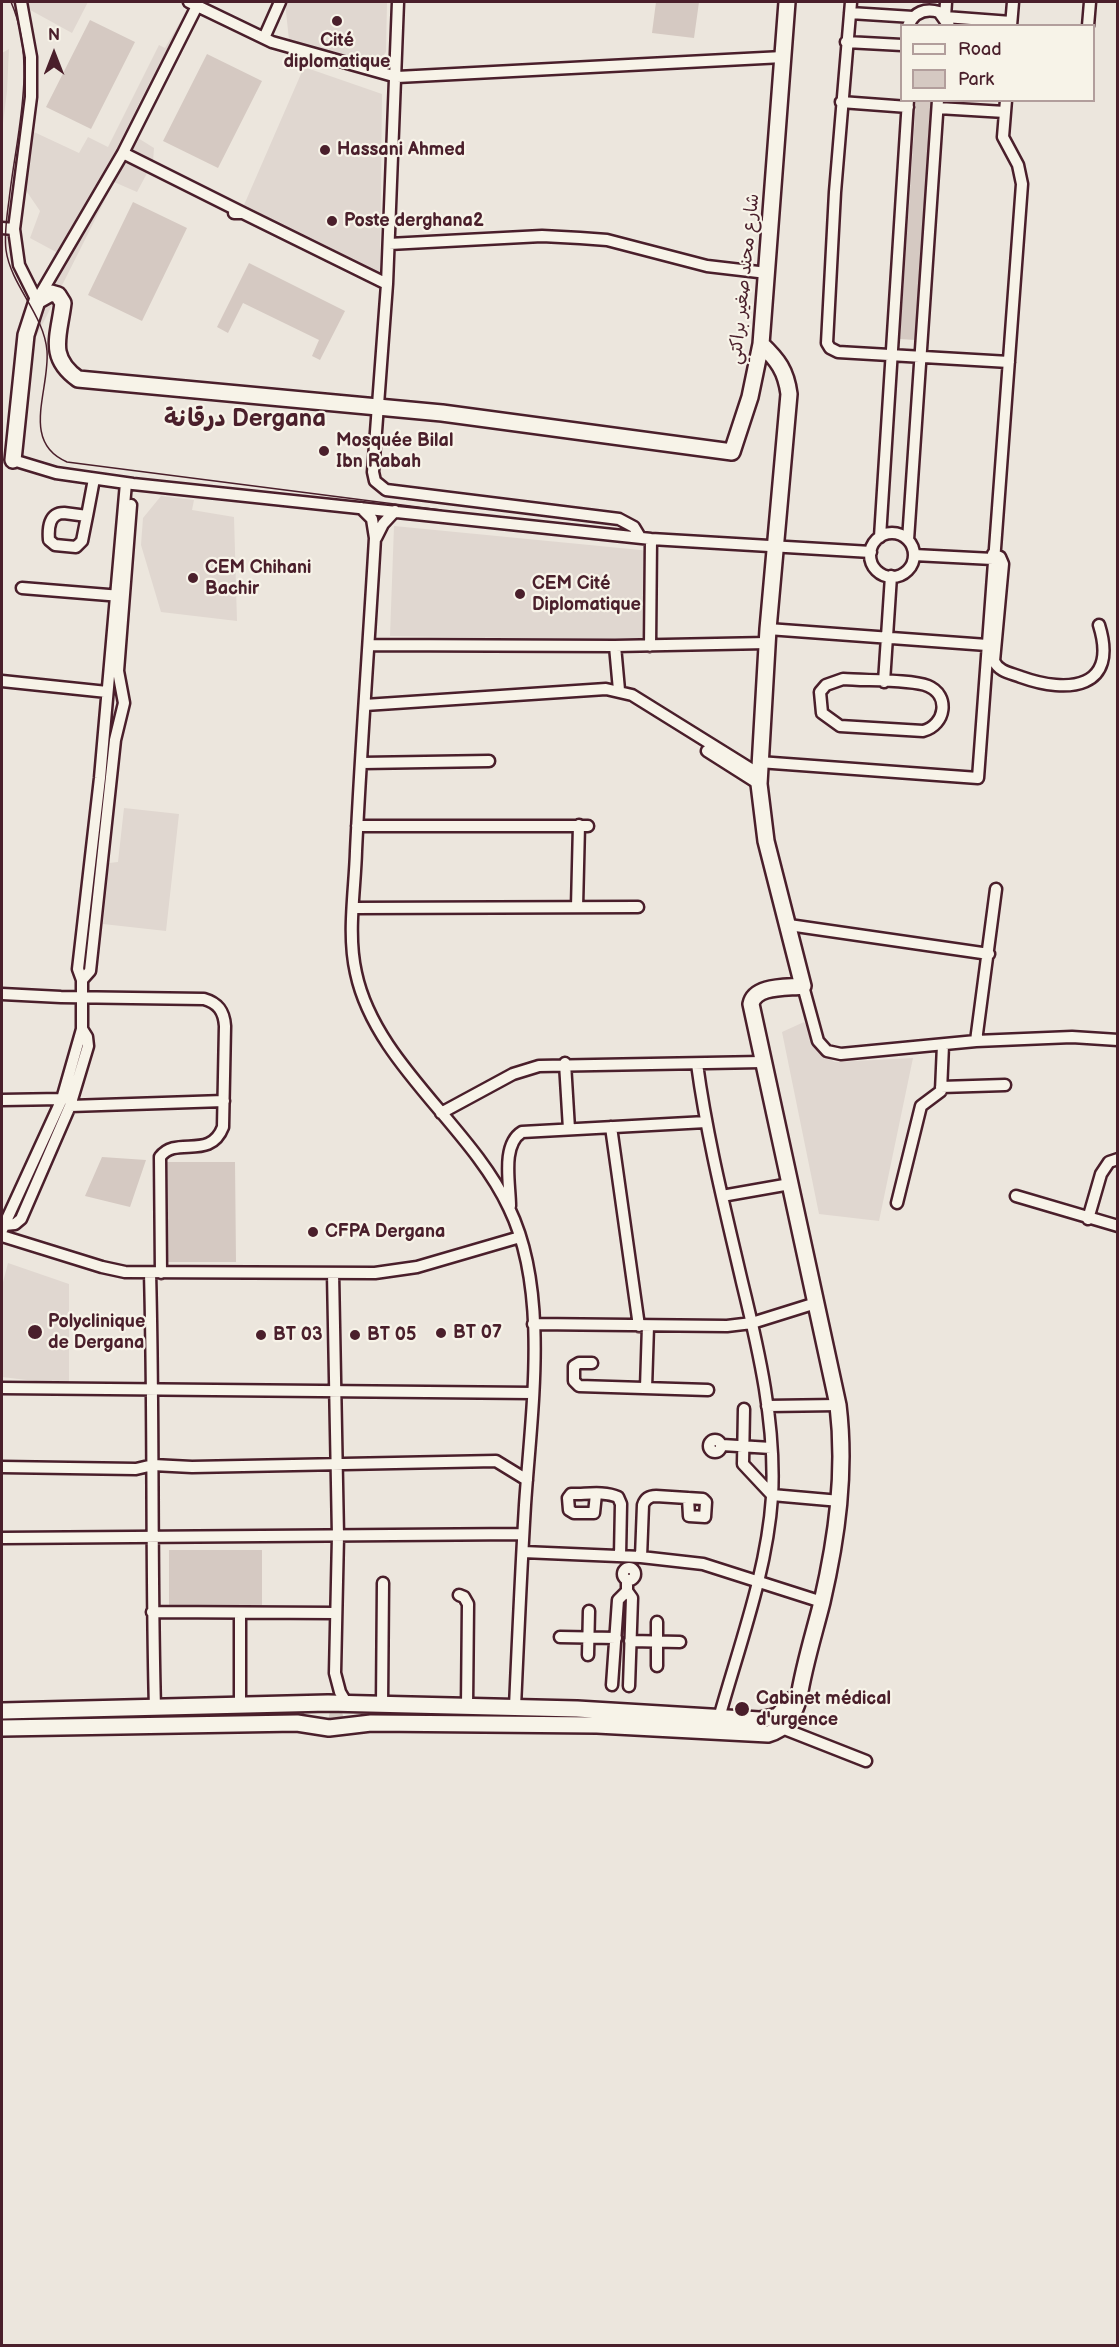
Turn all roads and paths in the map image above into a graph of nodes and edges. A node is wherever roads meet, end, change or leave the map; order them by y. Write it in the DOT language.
graph roads {
  1 [pos="21,2"];
  2 [pos="280,2"];
  3 [pos="398,2"];
  4 [pos="787,2"];
  5 [pos="850,2"];
  6 [pos="916,2"];
  7 [pos="946,2"];
  8 [pos="1013,2"];
  9 [pos="1090,2"];
  10 [pos="193,4"];
  11 [pos="850,13"];
  12 [pos="912,19"];
  13 [pos="947,21"];
  14 [pos="1011,24"];
  15 [pos="1088,24"];
  16 [pos="264,38"];
  17 [pos="846,42"];
  18 [pos="900,45"];
  19 [pos="783,57"];
  20 [pos="397,77"];
  21 [pos="841,102"];
  22 [pos="1006,102"];
  23 [pos="908,104"];
  24 [pos="938,104"];
  25 [pos="1005,112"];
  26 [pos="123,153"];
  27 [pos="2,228"];
  28 [pos="14,229"];
  29 [pos="389,244"];
  30 [pos="767,273"];
  31 [pos="387,284"];
  32 [pos="37,301"];
  33 [pos="761,344"];
  34 [pos="891,355"];
  35 [pos="921,357"];
  36 [pos="1009,362"];
  37 [pos="379,406"];
  38 [pos="6,458"];
  39 [pos="94,479"];
  40 [pos="130,483"];
  41 [pos="498,503"];
  42 [pos="362,508"];
  43 [pos="395,511"];
  44 [pos="87,516"];
  45 [pos="496,522"];
  46 [pos="880,537"];
  47 [pos="375,538"];
  48 [pos="646,538"];
  49 [pos="908,540"];
  50 [pos="775,546"];
  51 [pos="871,552"];
  52 [pos="914,555"];
  53 [pos="993,556"];
  54 [pos="891,576"];
  55 [pos="21,588"];
  56 [pos="120,596"];
  57 [pos="1099,625"];
  58 [pos="767,636"];
  59 [pos="887,638"];
  60 [pos="369,645"];
  61 [pos="987,645"];
  62 [pos="615,646"];
  63 [pos="650,646"];
  64 [pos="2,681"];
  65 [pos="884,682"];
  66 [pos="122,685"];
  67 [pos="619,690"];
  68 [pos="108,691"];
  69 [pos="124,700"];
  70 [pos="365,705"];
  71 [pos="707,751"];
  72 [pos="489,761"];
  73 [pos="362,763"];
  74 [pos="759,774"];
  75 [pos="357,826"];
  76 [pos="996,889"];
  77 [pos="577,907"];
  78 [pos="638,907"];
  79 [pos="354,908"];
  80 [pos="789,925"];
  81 [pos="989,954"];
  82 [pos="82,980"];
  83 [pos="803,986"];
  84 [pos="2,994"];
  85 [pos="81,998"];
  86 [pos="1118,1040"];
  87 [pos="976,1041"];
  88 [pos="943,1045"];
  89 [pos="762,1062"];
  90 [pos="565,1063"];
  91 [pos="697,1064"];
  92 [pos="1005,1085"];
  93 [pos="941,1087"];
  94 [pos="2,1100"];
  95 [pos="224,1101"];
  96 [pos="66,1102"];
  97 [pos="441,1113"];
  98 [pos="706,1122"];
  99 [pos="611,1127"];
  100 [pos="569,1129"];
  101 [pos="1118,1159"];
  102 [pos="790,1184"];
  103 [pos="722,1196"];
  104 [pos="1016,1196"];
  105 [pos="897,1203"];
  106 [pos="510,1209"];
  107 [pos="1088,1219"];
  108 [pos="1118,1226"];
  109 [pos="2,1230"];
  110 [pos="520,1237"];
  111 [pos="155,1273"];
  112 [pos="333,1273"];
  113 [pos="816,1303"];
  114 [pos="752,1323"];
  115 [pos="533,1324"];
  116 [pos="643,1326"];
  117 [pos="592,1363"];
  118 [pos="2,1388"];
  119 [pos="646,1388"];
  120 [pos="153,1390"];
  121 [pos="708,1390"];
  122 [pos="336,1392"];
  123 [pos="533,1394"];
  124 [pos="838,1405"];
  125 [pos="767,1406"];
  126 [pos="744,1409"];
  127 [pos="722,1445"];
  128 [pos="742,1446"];
  129 [pos="771,1448"];
  130 [pos="337,1464"];
  131 [pos="153,1465"];
  132 [pos="2,1467"];
  133 [pos="527,1480"];
  134 [pos="596,1494"];
  135 [pos="772,1495"];
  136 [pos="688,1498"];
  137 [pos="840,1502"];
  138 [pos="523,1534"];
  139 [pos="338,1536"];
  140 [pos="2,1538"];
  141 [pos="153,1538"];
  142 [pos="523,1552"];
  143 [pos="630,1556"];
  144 [pos="757,1580"];
  145 [pos="383,1583"];
  146 [pos="627,1586"];
  147 [pos="459,1595"];
  148 [pos="822,1602"];
  149 [pos="589,1611"];
  150 [pos="152,1612"];
  151 [pos="240,1612"];
  152 [pos="336,1612"];
  153 [pos="657,1622"];
  154 [pos="560,1637"];
  155 [pos="589,1638"];
  156 [pos="616,1638"];
  157 [pos="630,1641"];
  158 [pos="657,1641"];
  159 [pos="680,1642"];
  160 [pos="588,1655"];
  161 [pos="657,1666"];
  162 [pos="801,1681"];
  163 [pos="612,1685"];
  164 [pos="629,1686"];
  165 [pos="321,1703"];
  166 [pos="345,1704"];
  167 [pos="382,1705"];
  168 [pos="240,1706"];
  169 [pos="467,1706"];
  170 [pos="515,1707"];
  171 [pos="155,1708"];
  172 [pos="2,1712"];
  173 [pos="322,1727"];
  174 [pos="344,1727"];
  175 [pos="717,1727"];
  176 [pos="2,1728"];
  177 [pos="782,1728"];
  178 [pos="866,1761"];
  1 -- 28 [label="street"];
  2 -- 16 [label="street"];
  3 -- 20 [label="street"];
  4 -- 19 [label="street, شارع محند صغير براكتي"];
  5 -- 11 [label="street"];
  6 -- 12 [label="street"];
  7 -- 13 [label="street"];
  8 -- 14 [label="street"];
  9 -- 15 [label="street"];
  10 -- 16 [label="street"];
  10 -- 26 [label="street"];
  11 -- 12 [label="street"];
  11 -- 17 [label="street"];
  12 -- 13 [label="street"];
  13 -- 14 [label="street"];
  16 -- 20 [label="street"];
  17 -- 18 [label="street"];
  17 -- 21 [label="street"];
  19 -- 20 [label="street"];
  19 -- 30 [label="street, شارع محند صغير براكتي"];
  20 -- 29 [label="street"];
  21 -- 23 [label="street"];
  21 -- 34 [label="street"];
  22 -- 25 [label="street"];
  23 -- 34 [label="street"];
  24 -- 25 [label="street"];
  24 -- 35 [label="street"];
  25 -- 36 [label="street"];
  26 -- 31 [label="street"];
  26 -- 32 [label="street"];
  27 -- 28 [label="street"];
  28 -- 32 [label="street"];
  29 -- 30 [label="street"];
  29 -- 31 [label="street"];
  30 -- 33 [label="street, شارع محند صغير براكتي"];
  31 -- 37 [label="street"];
  32 -- 37 [label="street"];
  32 -- 38 [label="street"];
  33 -- 37 [label="street, شارع محند صغير براكتي"];
  33 -- 50 [label="street"];
  34 -- 35 [label="street"];
  34 -- 46 [label="street"];
  35 -- 36 [label="street"];
  35 -- 49 [label="street"];
  36 -- 53 [label="street"];
  37 -- 41 [label="street"];
  38 -- 39 [label="street"];
  39 -- 40 [label="street"];
  39 -- 44 [label="street"];
  40 -- 42 [label="street"];
  40 -- 56 [label="street"];
  41 -- 45 [label="street"];
  41 -- 48 [label="street"];
  42 -- 43 [label="street"];
  42 -- 47 [label="street"];
  43 -- 45 [label="street"];
  43 -- 47 [label="street"];
  45 -- 48 [label="street"];
  46 -- 49 [label="street"];
  46 -- 51 [label="street"];
  47 -- 60 [label="street"];
  48 -- 50 [label="street"];
  48 -- 63 [label="street"];
  49 -- 52 [label="street"];
  50 -- 51 [label="street"];
  50 -- 58 [label="street"];
  51 -- 54 [label="street"];
  52 -- 53 [label="street"];
  52 -- 54 [label="street"];
  53 -- 57 [label="street"];
  53 -- 61 [label="street"];
  54 -- 59 [label="street"];
  55 -- 56 [label="street"];
  56 -- 66 [label="street"];
  56 -- 68 [label="street"];
  58 -- 59 [label="street"];
  58 -- 63 [label="street"];
  58 -- 74 [label="street"];
  59 -- 61 [label="street"];
  59 -- 65 [label="street"];
  60 -- 62 [label="street"];
  60 -- 70 [label="street"];
  61 -- 74 [label="street"];
  62 -- 63 [label="street"];
  62 -- 67 [label="street"];
  64 -- 68 [label="street"];
  65 -- 65 [label="street"];
  66 -- 68 [label="street"];
  66 -- 69 [label="street"];
  67 -- 70 [label="street"];
  67 -- 74 [label="street"];
  68 -- 69 [label="street"];
  68 -- 82 [label="street"];
  69 -- 82 [label="street"];
  70 -- 73 [label="street"];
  71 -- 74 [label="street"];
  72 -- 73 [label="street"];
  73 -- 75 [label="street"];
  74 -- 80 [label="street"];
  75 -- 77 [label="street"];
  75 -- 79 [label="street"];
  76 -- 81 [label="street"];
  77 -- 78 [label="street"];
  77 -- 79 [label="street"];
  79 -- 97 [label="street"];
  80 -- 81 [label="street"];
  80 -- 83 [label="street"];
  81 -- 87 [label="street"];
  82 -- 85 [label="street"];
  83 -- 88 [label="street"];
  83 -- 89 [label="street"];
  84 -- 85 [label="street"];
  85 -- 95 [label="street"];
  85 -- 96 [label="street"];
  86 -- 87 [label="street"];
  87 -- 88 [label="street"];
  88 -- 93 [label="street"];
  89 -- 91 [label="street"];
  89 -- 102 [label="street"];
  90 -- 91 [label="street"];
  90 -- 97 [label="street"];
  90 -- 100 [label="street"];
  91 -- 98 [label="street"];
  92 -- 93 [label="street"];
  93 -- 105 [label="street"];
  94 -- 96 [label="street"];
  95 -- 96 [label="street"];
  95 -- 111 [label="street"];
  96 -- 109 [label="street"];
  97 -- 106 [label="street"];
  98 -- 99 [label="street"];
  98 -- 103 [label="street"];
  99 -- 100 [label="street"];
  99 -- 116 [label="street"];
  100 -- 106 [label="street"];
  101 -- 107 [label="street"];
  102 -- 103 [label="street"];
  102 -- 113 [label="street"];
  103 -- 114 [label="street"];
  104 -- 107 [label="street"];
  106 -- 110 [label="street"];
  107 -- 108 [label="street"];
  109 -- 111 [label="street"];
  110 -- 112 [label="street"];
  110 -- 115 [label="street"];
  111 -- 112 [label="street"];
  111 -- 120 [label="street"];
  112 -- 122 [label="street"];
  113 -- 114 [label="street"];
  113 -- 124 [label="street"];
  114 -- 116 [label="street"];
  114 -- 125 [label="street"];
  115 -- 116 [label="street"];
  115 -- 123 [label="street"];
  116 -- 119 [label="street"];
  117 -- 119 [label="street"];
  118 -- 120 [label="street"];
  119 -- 121 [label="street"];
  120 -- 122 [label="street"];
  120 -- 131 [label="street"];
  122 -- 123 [label="street"];
  122 -- 130 [label="street"];
  123 -- 133 [label="street"];
  124 -- 125 [label="street"];
  124 -- 137 [label="street"];
  125 -- 129 [label="street"];
  126 -- 128 [label="street"];
  127 -- 128 [label="street"];
  128 -- 129 [label="street"];
  128 -- 135 [label="street"];
  129 -- 135 [label="street"];
  130 -- 131 [label="street"];
  130 -- 133 [label="street"];
  130 -- 139 [label="street"];
  131 -- 132 [label="street"];
  131 -- 141 [label="street"];
  133 -- 138 [label="street"];
  134 -- 143 [label="street"];
  135 -- 137 [label="street"];
  135 -- 144 [label="street"];
  136 -- 143 [label="street"];
  137 -- 148 [label="street"];
  138 -- 139 [label="street"];
  138 -- 142 [label="street"];
  139 -- 141 [label="street"];
  139 -- 152 [label="street"];
  140 -- 141 [label="street"];
  141 -- 150 [label="street"];
  142 -- 143 [label="street"];
  142 -- 170 [label="street"];
  143 -- 144 [label="street"];
  143 -- 146 [label="street"];
  144 -- 148 [label="street"];
  144 -- 175 [label="street"];
  145 -- 167 [label="street"];
  146 -- 156 [label="street"];
  146 -- 157 [label="street"];
  147 -- 169 [label="street"];
  148 -- 162 [label="street"];
  149 -- 155 [label="street"];
  150 -- 151 [label="street"];
  150 -- 171 [label="street"];
  151 -- 152 [label="street"];
  151 -- 168 [label="street"];
  152 -- 166 [label="street"];
  153 -- 158 [label="street"];
  154 -- 155 [label="street"];
  155 -- 156 [label="street"];
  155 -- 160 [label="street"];
  156 -- 163 [label="street"];
  157 -- 158 [label="street"];
  157 -- 164 [label="street"];
  158 -- 159 [label="street"];
  158 -- 161 [label="street"];
  162 -- 175 [label="street"];
  162 -- 177 [label="street"];
  165 -- 166 [label="street"];
  165 -- 168 [label="street"];
  165 -- 173 [label="street"];
  166 -- 167 [label="street"];
  166 -- 174 [label="street"];
  167 -- 169 [label="street"];
  168 -- 171 [label="street"];
  169 -- 170 [label="street"];
  170 -- 175 [label="street"];
  171 -- 172 [label="street"];
  173 -- 174 [label="street"];
  173 -- 176 [label="street"];
  174 -- 175 [label="street"];
  175 -- 177 [label="street"];
  177 -- 178 [label="street"];
}
